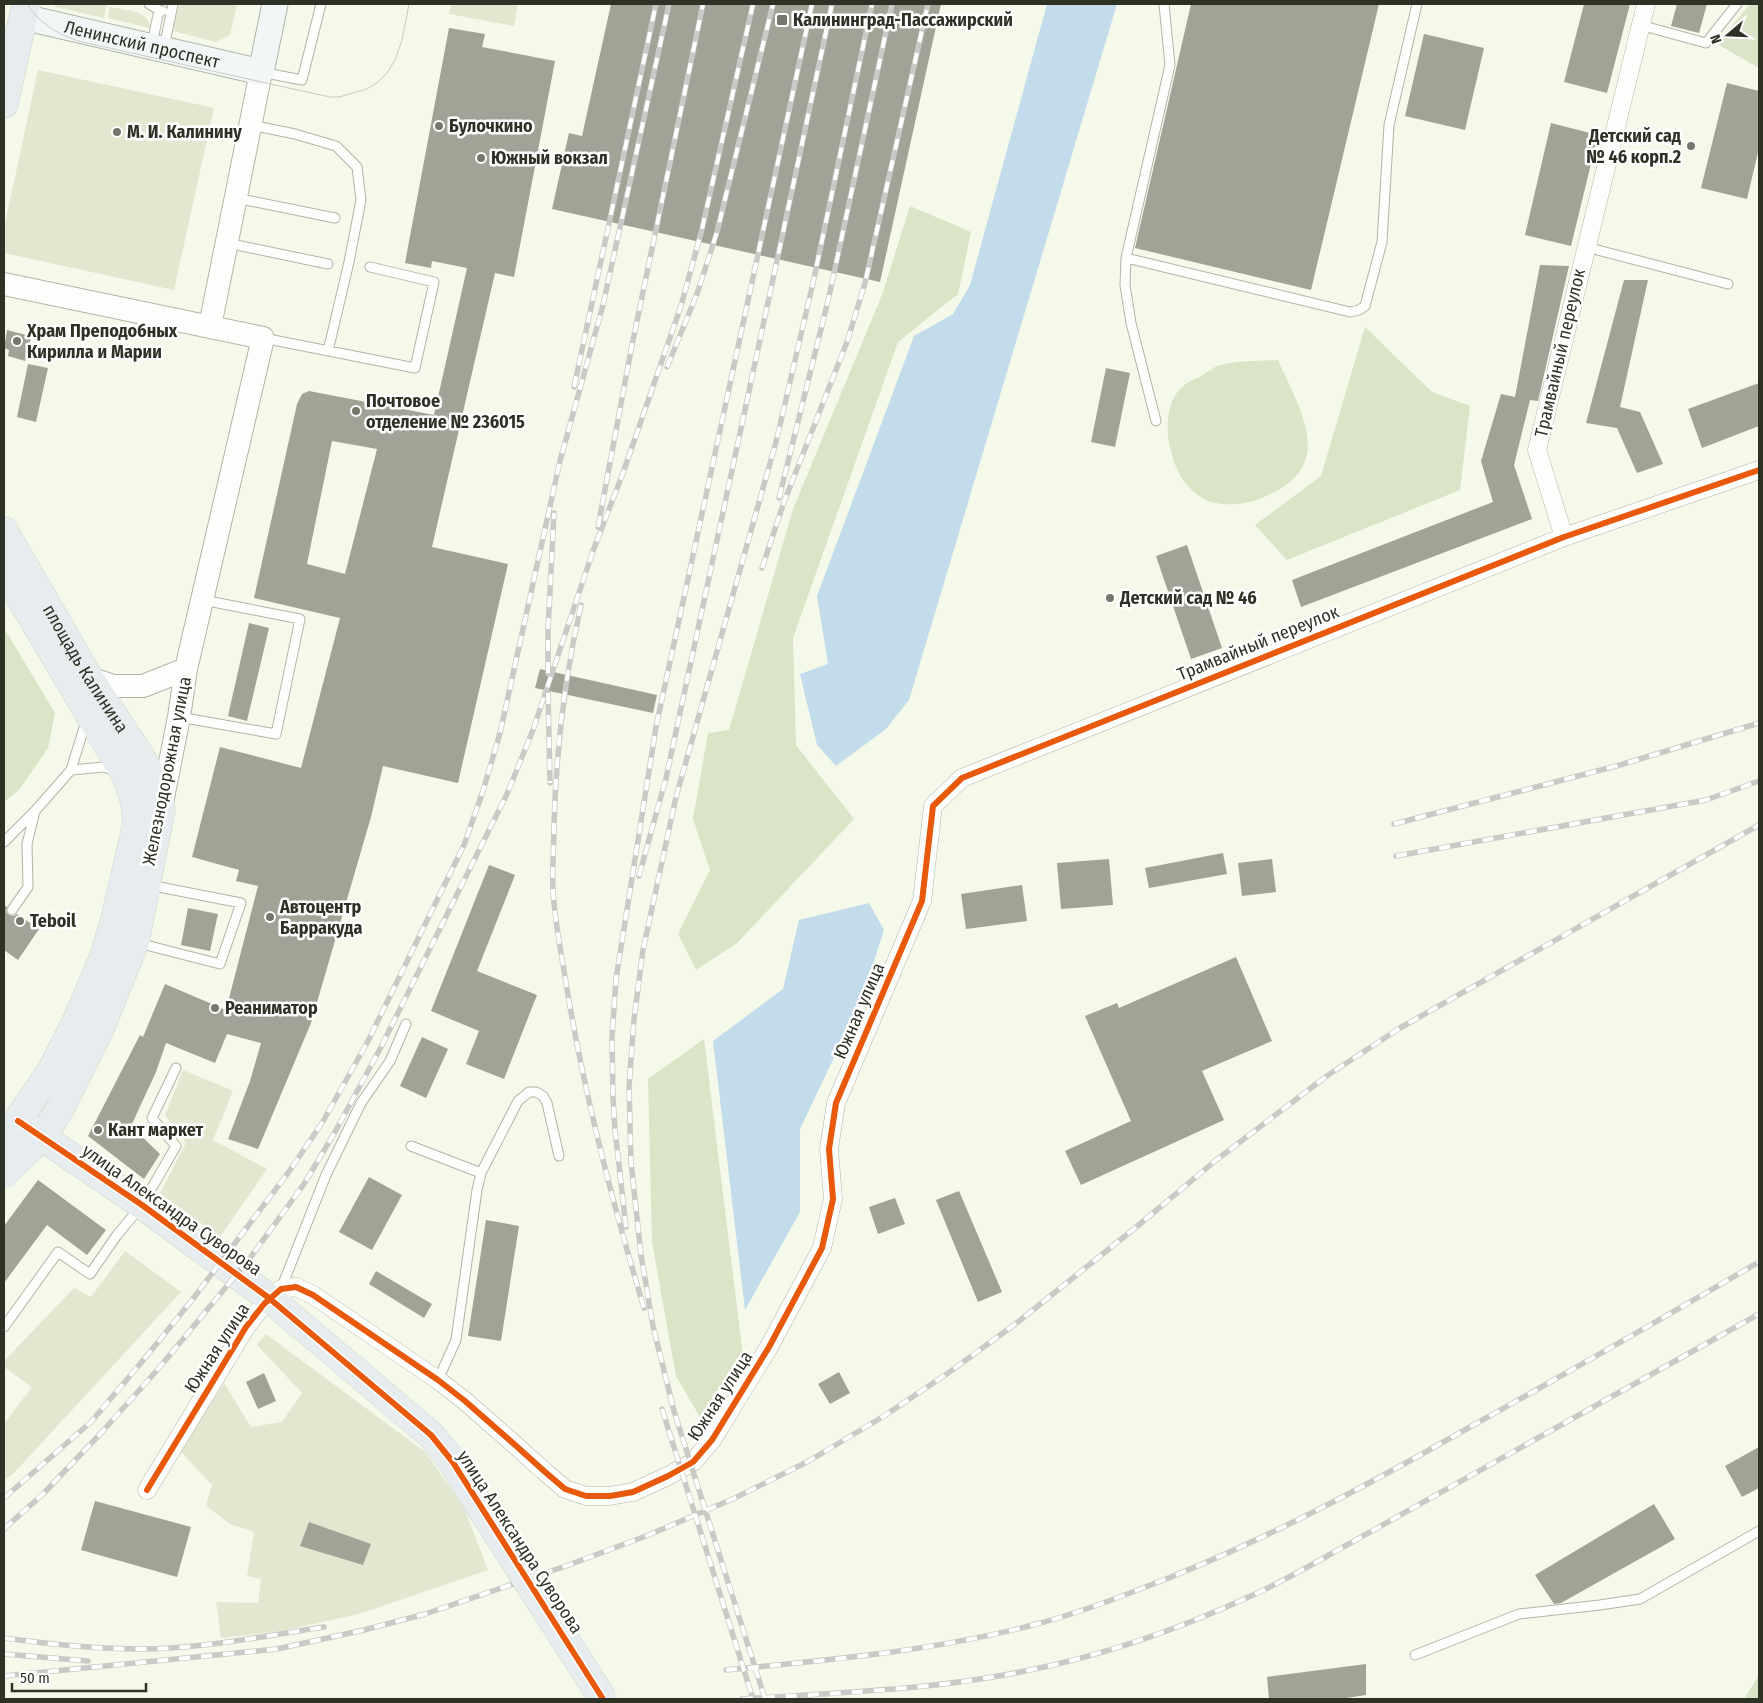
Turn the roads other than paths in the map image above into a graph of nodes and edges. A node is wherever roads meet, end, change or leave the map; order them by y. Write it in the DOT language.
graph roads {
  1 [pos="149,4"];
  2 [pos="275,4"];
  3 [pos="320,4"];
  4 [pos="1164,4"];
  5 [pos="1417,4"];
  6 [pos="1646,4"];
  7 [pos="1737,4"];
  8 [pos="171,7"];
  9 [pos="159,10"];
  10 [pos="15,12"];
  11 [pos="1640,25"];
  12 [pos="152,47"];
  13 [pos="261,72"];
  14 [pos="4,104"];
  15 [pos="251,125"];
  16 [pos="236,198"];
  17 [pos="335,218"];
  18 [pos="226,243"];
  19 [pos="1586,247"];
  20 [pos="1126,258"];
  21 [pos="328,264"];
  22 [pos="370,267"];
  23 [pos="4,284"];
  24 [pos="1728,284"];
  25 [pos="210,326"];
  26 [pos="264,338"];
  27 [pos="328,351"];
  28 [pos="1156,421"];
  29 [pos="1759,470"];
  30 [pos="4,531"];
  31 [pos="1564,537"];
  32 [pos="4,570"];
  33 [pos="203,600"];
  34 [pos="186,669"];
  35 [pos="89,678"];
  36 [pos="88,713"];
  37 [pos="179,717"];
  38 [pos="72,770"];
  39 [pos="126,776"];
  40 [pos="962,778"];
  41 [pos="35,811"];
  42 [pos="149,812"];
  43 [pos="4,842"];
  44 [pos="146,885"];
  45 [pos="12,910"];
  46 [pos="135,942"];
  47 [pos="406,1024"];
  48 [pos="176,1068"];
  49 [pos="7,1122"];
  50 [pos="42,1137"];
  51 [pos="411,1146"];
  52 [pos="559,1156"];
  53 [pos="4,1173"];
  54 [pos="481,1173"];
  55 [pos="142,1205"];
  56 [pos="275,1293"];
  57 [pos="4,1327"];
  58 [pos="438,1380"];
  59 [pos="147,1490"];
  60 [pos="1759,1531"];
  61 [pos="1415,1655"];
  62 [pos="603,1699"];
  1 -- 9 [label="lane"];
  2 -- 13 [label="main road"];
  3 -- 13 [label="lane"];
  4 -- 20 [label="lane"];
  5 -- 20 [label="lane"];
  6 -- 11 [label="street, Трамвайный переулок"];
  7 -- 11 [label="lane"];
  8 -- 9 [label="lane"];
  8 -- 12 [label="lane"];
  9 -- 12 [label="lane"];
  10 -- 12 [label="main road, Ленинский проспект"];
  10 -- 14 [label="main road"];
  11 -- 19 [label="street, Трамвайный переулок"];
  12 -- 13 [label="main road, Ленинский проспект"];
  13 -- 15 [label="street"];
  15 -- 16 [label="street"];
  15 -- 27 [label="lane"];
  16 -- 17 [label="lane"];
  16 -- 18 [label="street"];
  18 -- 21 [label="lane"];
  18 -- 25 [label="street"];
  19 -- 24 [label="lane"];
  19 -- 31 [label="street, Трамвайный переулок"];
  20 -- 28 [label="lane"];
  22 -- 27 [label="lane"];
  23 -- 25 [label="street"];
  25 -- 26 [label="street"];
  26 -- 27 [label="lane"];
  26 -- 33 [label="street, Железнодорожная улица"];
  29 -- 31 [label="street"];
  30 -- 35 [label="main road, площадь Калинина"];
  31 -- 40 [label="street, Трамвайный переулок"];
  32 -- 36 [label="main road, площадь Калинина"];
  33 -- 34 [label="street, Железнодорожная улица"];
  33 -- 37 [label="lane"];
  34 -- 35 [label="street"];
  34 -- 37 [label="street, Железнодорожная улица"];
  35 -- 42 [label="main road, площадь Калинина"];
  36 -- 38 [label="lane"];
  36 -- 39 [label="main road, площадь Калинина"];
  37 -- 42 [label="street, Железнодорожная улица"];
  38 -- 39 [label="lane"];
  38 -- 41 [label="lane"];
  39 -- 42 [label="main road, площадь Калинина"];
  40 -- 58 [label="street, Южная улица"];
  41 -- 43 [label="lane"];
  41 -- 45 [label="lane"];
  42 -- 44 [label="main road, Железнодорожная улица"];
  42 -- 49 [label="main road, Железнодорожная улица"];
  44 -- 46 [label="main road, Железнодорожная улица"];
  44 -- 46 [label="lane"];
  46 -- 50 [label="main road, Железнодорожная улица"];
  47 -- 56 [label="lane"];
  48 -- 55 [label="lane"];
  49 -- 50 [label="main road, улица Александра Суворова"];
  50 -- 53 [label="main road, Железнодорожная улица"];
  50 -- 55 [label="main road, улица Александра Суворова"];
  51 -- 54 [label="lane"];
  52 -- 54 [label="lane"];
  54 -- 58 [label="lane"];
  55 -- 56 [label="main road, улица Александра Суворова"];
  55 -- 57 [label="lane"];
  56 -- 58 [label="street, Южная улица"];
  56 -- 59 [label="street, Южная улица"];
  56 -- 62 [label="main road, улица Александра Суворова, bridge"];
  60 -- 61 [label="lane"];
}
